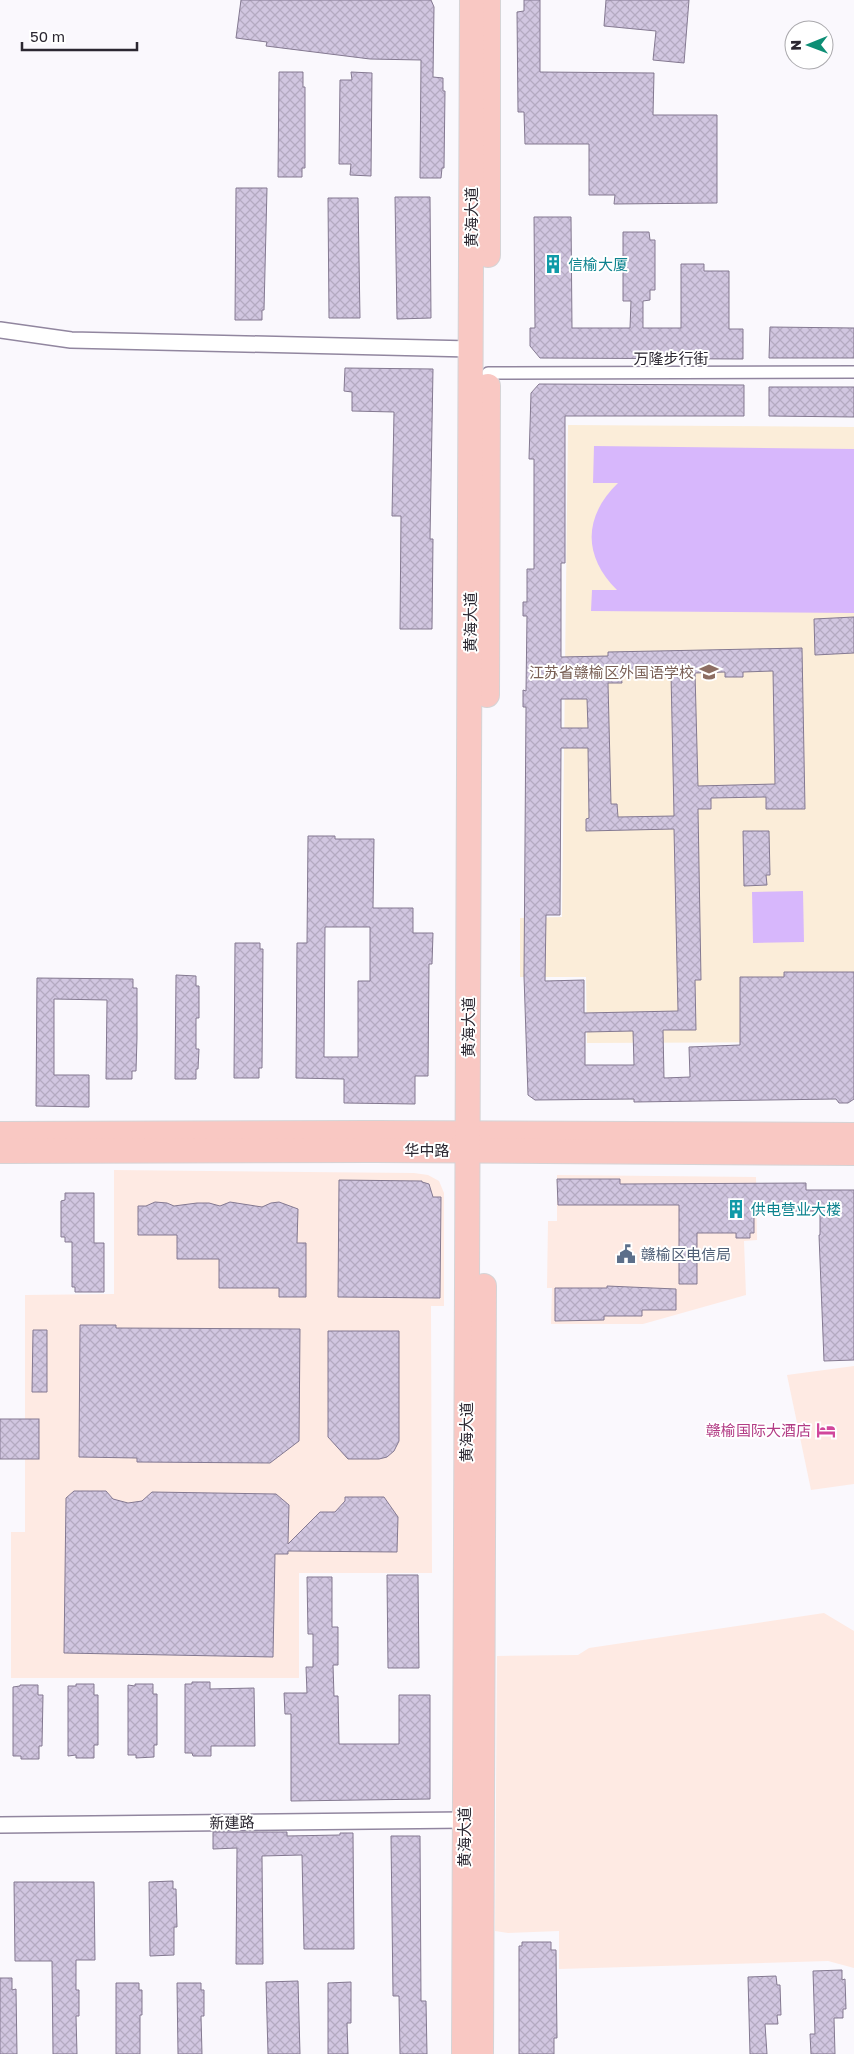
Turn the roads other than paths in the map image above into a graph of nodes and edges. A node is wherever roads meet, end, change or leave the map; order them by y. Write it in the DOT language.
graph roads {
  1 [pos="472,0"];
  2 [pos="488,0"];
  3 [pos="0,330"];
  4 [pos="471,349"];
  5 [pos="854,372"];
  6 [pos="488,373"];
  7 [pos="0,1134"];
  8 [pos="854,1135"];
  9 [pos="476,1142"];
  10 [pos="0,1151"];
  11 [pos="854,1152"];
  12 [pos="464,1820"];
  13 [pos="0,1825"];
  14 [pos="464,2054"];
  15 [pos="481,2054"];
  1 -- 4 [label="main road, 黄海大道"];
  2 -- 6 [label="main road, 黄海大道"];
  3 -- 4 [label="street"];
  4 -- 9 [label="main road, 黄海大道"];
  5 -- 6 [label="street, 万隆步行街"];
  6 -- 9 [label="main road, 黄海大道"];
  7 -- 9 [label="main road, 华中路"];
  8 -- 9 [label="main road, 华中路"];
  9 -- 10 [label="main road, 华中路"];
  9 -- 11 [label="main road, 华中路"];
  9 -- 12 [label="main road, 黄海大道"];
  9 -- 15 [label="main road, 黄海大道"];
  12 -- 13 [label="street, 新建路"];
  12 -- 14 [label="main road, 黄海大道"];
}
